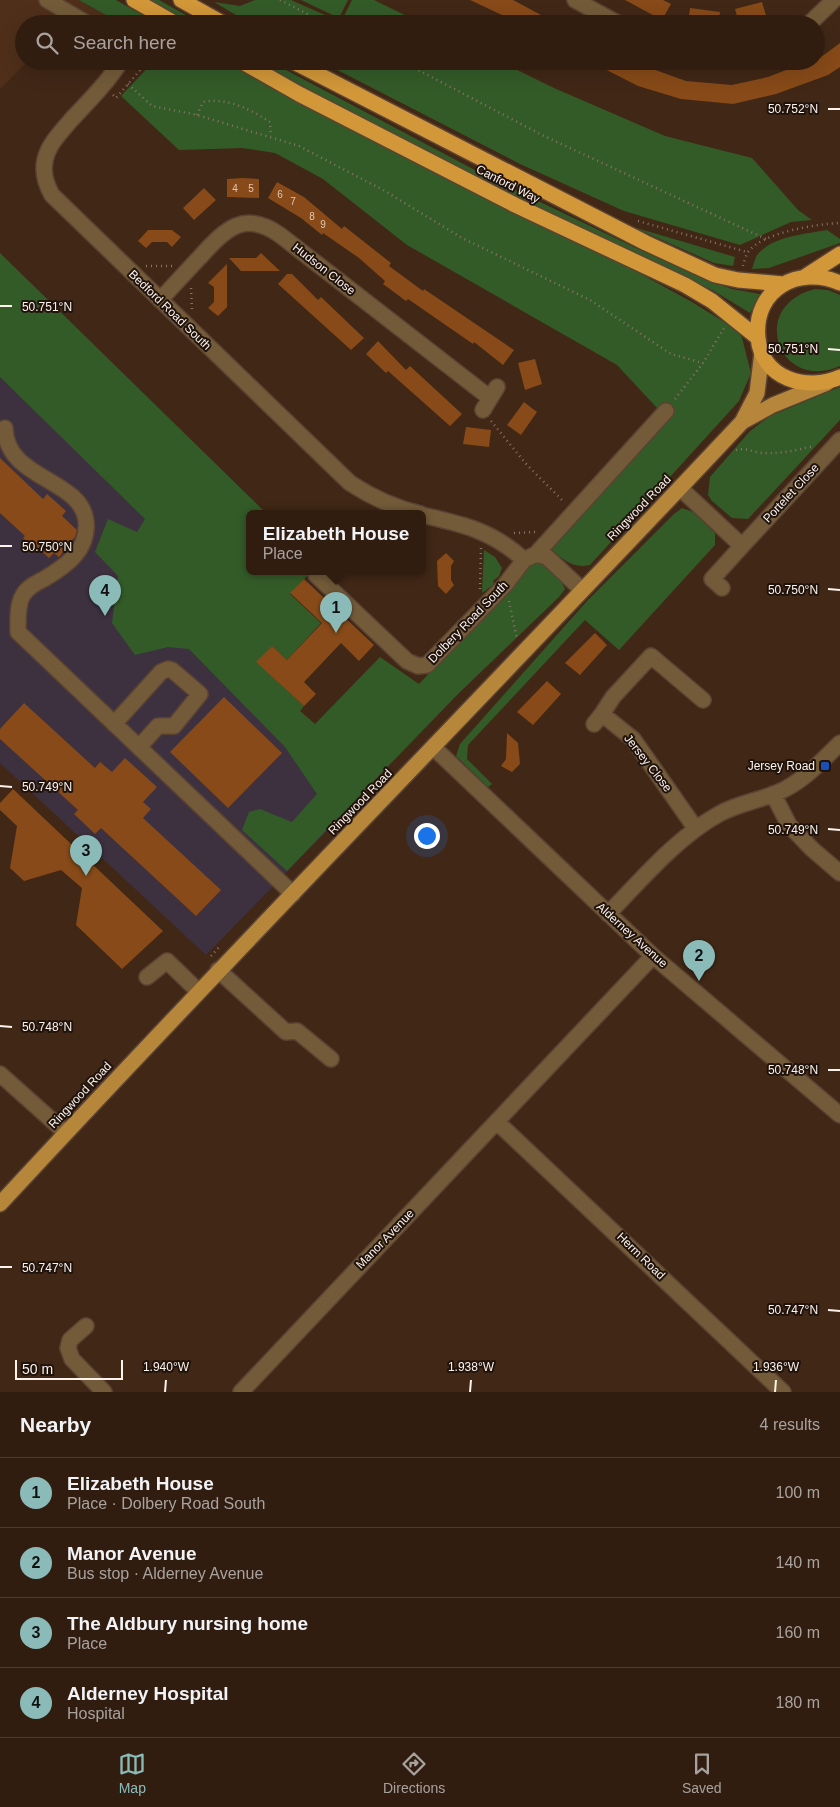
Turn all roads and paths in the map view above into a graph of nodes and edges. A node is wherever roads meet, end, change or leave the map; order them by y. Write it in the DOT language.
graph roads {
  1 [pos="47,0"];
  2 [pos="134,0"];
  3 [pos="180,0"];
  4 [pos="280,0"];
  5 [pos="575,0"];
  6 [pos="834,0"];
  7 [pos="73,15"];
  8 [pos="160,15"];
  9 [pos="208,15"];
  10 [pos="309,15"];
  11 [pos="602,15"];
  12 [pos="818,15"];
  13 [pos="114,70"];
  14 [pos="140,70"];
  15 [pos="257,70"];
  16 [pos="310,70"];
  17 [pos="418,70"];
  18 [pos="128,84"];
  19 [pos="103,85"];
  20 [pos="197,115"];
  21 [pos="271,137"];
  22 [pos="840,223"];
  23 [pos="766,239"];
  24 [pos="840,254"];
  25 [pos="743,267"];
  26 [pos="806,276"];
  27 [pos="840,283"];
  28 [pos="783,284"];
  29 [pos="160,300"];
  30 [pos="724,328"];
  31 [pos="760,345"];
  32 [pos="703,363"];
  33 [pos="833,380"];
  34 [pos="490,398"];
  35 [pos="666,411"];
  36 [pos="742,422"];
  37 [pos="5,428"];
  38 [pos="840,440"];
  39 [pos="816,445"];
  40 [pos="728,452"];
  41 [pos="680,488"];
  42 [pos="403,510"];
  43 [pos="574,511"];
  44 [pos="426,515"];
  45 [pos="482,530"];
  46 [pos="551,536"];
  47 [pos="501,541"];
  48 [pos="742,546"];
  49 [pos="530,557"];
  50 [pos="316,575"];
  51 [pos="717,583"];
  52 [pos="581,589"];
  53 [pos="484,606"];
  54 [pos="703,700"];
  55 [pos="114,724"];
  56 [pos="840,744"];
  57 [pos="139,747"];
  58 [pos="433,747"];
  59 [pos="773,794"];
  60 [pos="696,829"];
  61 [pos="840,873"];
  62 [pos="293,894"];
  63 [pos="608,914"];
  64 [pos="653,956"];
  65 [pos="218,970"];
  66 [pos="147,977"];
  67 [pos="198,991"];
  68 [pos="331,1059"];
  69 [pos="0,1074"];
  70 [pos="840,1115"];
  71 [pos="497,1122"];
  72 [pos="66,1133"];
  73 [pos="0,1204"];
  74 [pos="86,1326"];
  75 [pos="104,1392"];
  76 [pos="240,1392"];
  77 [pos="783,1392"];
  1 -- 7 [label="street"];
  2 -- 8 [label="highway"];
  3 -- 9 [label="highway"];
  4 -- 10 [label="path"];
  5 -- 11 [label="street"];
  6 -- 12 [label="street"];
  13 -- 19 [label="street, Bedford Road South"];
  14 -- 18 [label="path"];
  15 -- 31 [label="highway, Canford Way"];
  16 -- 28 [label="highway, Canford Way"];
  17 -- 23 [label="path"];
  18 -- 19 [label="path"];
  18 -- 20 [label="path"];
  19 -- 29 [label="street, Bedford Road South"];
  20 -- 21 [label="path"];
  20 -- 21 [label="path"];
  21 -- 32 [label="path"];
  22 -- 23 [label="path"];
  23 -- 25 [label="path"];
  24 -- 26 [label="highway"];
  26 -- 27 [label="highway"];
  26 -- 28 [label="highway"];
  28 -- 31 [label="highway"];
  29 -- 34 [label="street, Hudson Close"];
  29 -- 42 [label="street, Bedford Road South"];
  30 -- 32 [label="path"];
  31 -- 33 [label="highway, Canford Way"];
  31 -- 36 [label="main road, Ringwood Road"];
  32 -- 35 [label="path"];
  33 -- 36 [label="main road, Ringwood Road"];
  34 -- 43 [label="path"];
  35 -- 43 [label="street, Dolbery Road South"];
  36 -- 41 [label="main road, Ringwood Road"];
  37 -- 55 [label="street"];
  38 -- 48 [label="street, Portelet Close"];
  39 -- 40 [label="path"];
  41 -- 48 [label="street"];
  41 -- 52 [label="main road, Ringwood Road"];
  43 -- 46 [label="street, Dolbery Road South"];
  44 -- 45 [label="street, Bedford Road South"];
  45 -- 47 [label="street, Bedford Road South"];
  45 -- 53 [label="path"];
  46 -- 47 [label="path"];
  46 -- 49 [label="street, Dolbery Road South"];
  47 -- 49 [label="street, Bedford Road South"];
  48 -- 51 [label="street, Portelet Close"];
  49 -- 52 [label="street, Bedford Road South"];
  49 -- 53 [label="street, Dolbery Road South"];
  50 -- 53 [label="street, Dolbery Road South"];
  52 -- 58 [label="main road, Ringwood Road"];
  54 -- 60 [label="street, Jersey Close"];
  55 -- 57 [label="street"];
  55 -- 57 [label="street"];
  56 -- 59 [label="street"];
  57 -- 62 [label="street"];
  58 -- 62 [label="main road, Ringwood Road"];
  58 -- 63 [label="street, Alderney Avenue"];
  59 -- 60 [label="street"];
  59 -- 61 [label="street"];
  60 -- 63 [label="street"];
  62 -- 65 [label="main road, Ringwood Road"];
  63 -- 64 [label="street, Alderney Avenue"];
  64 -- 70 [label="street, Alderney Avenue"];
  64 -- 71 [label="street, Manor Avenue"];
  65 -- 67 [label="main road, Ringwood Road"];
  65 -- 68 [label="street"];
  66 -- 67 [label="street"];
  67 -- 72 [label="main road, Ringwood Road"];
  69 -- 72 [label="street"];
  71 -- 76 [label="street, Manor Avenue"];
  71 -- 77 [label="street, Herm Road"];
  72 -- 73 [label="main road, Ringwood Road"];
  74 -- 75 [label="street"];
}
